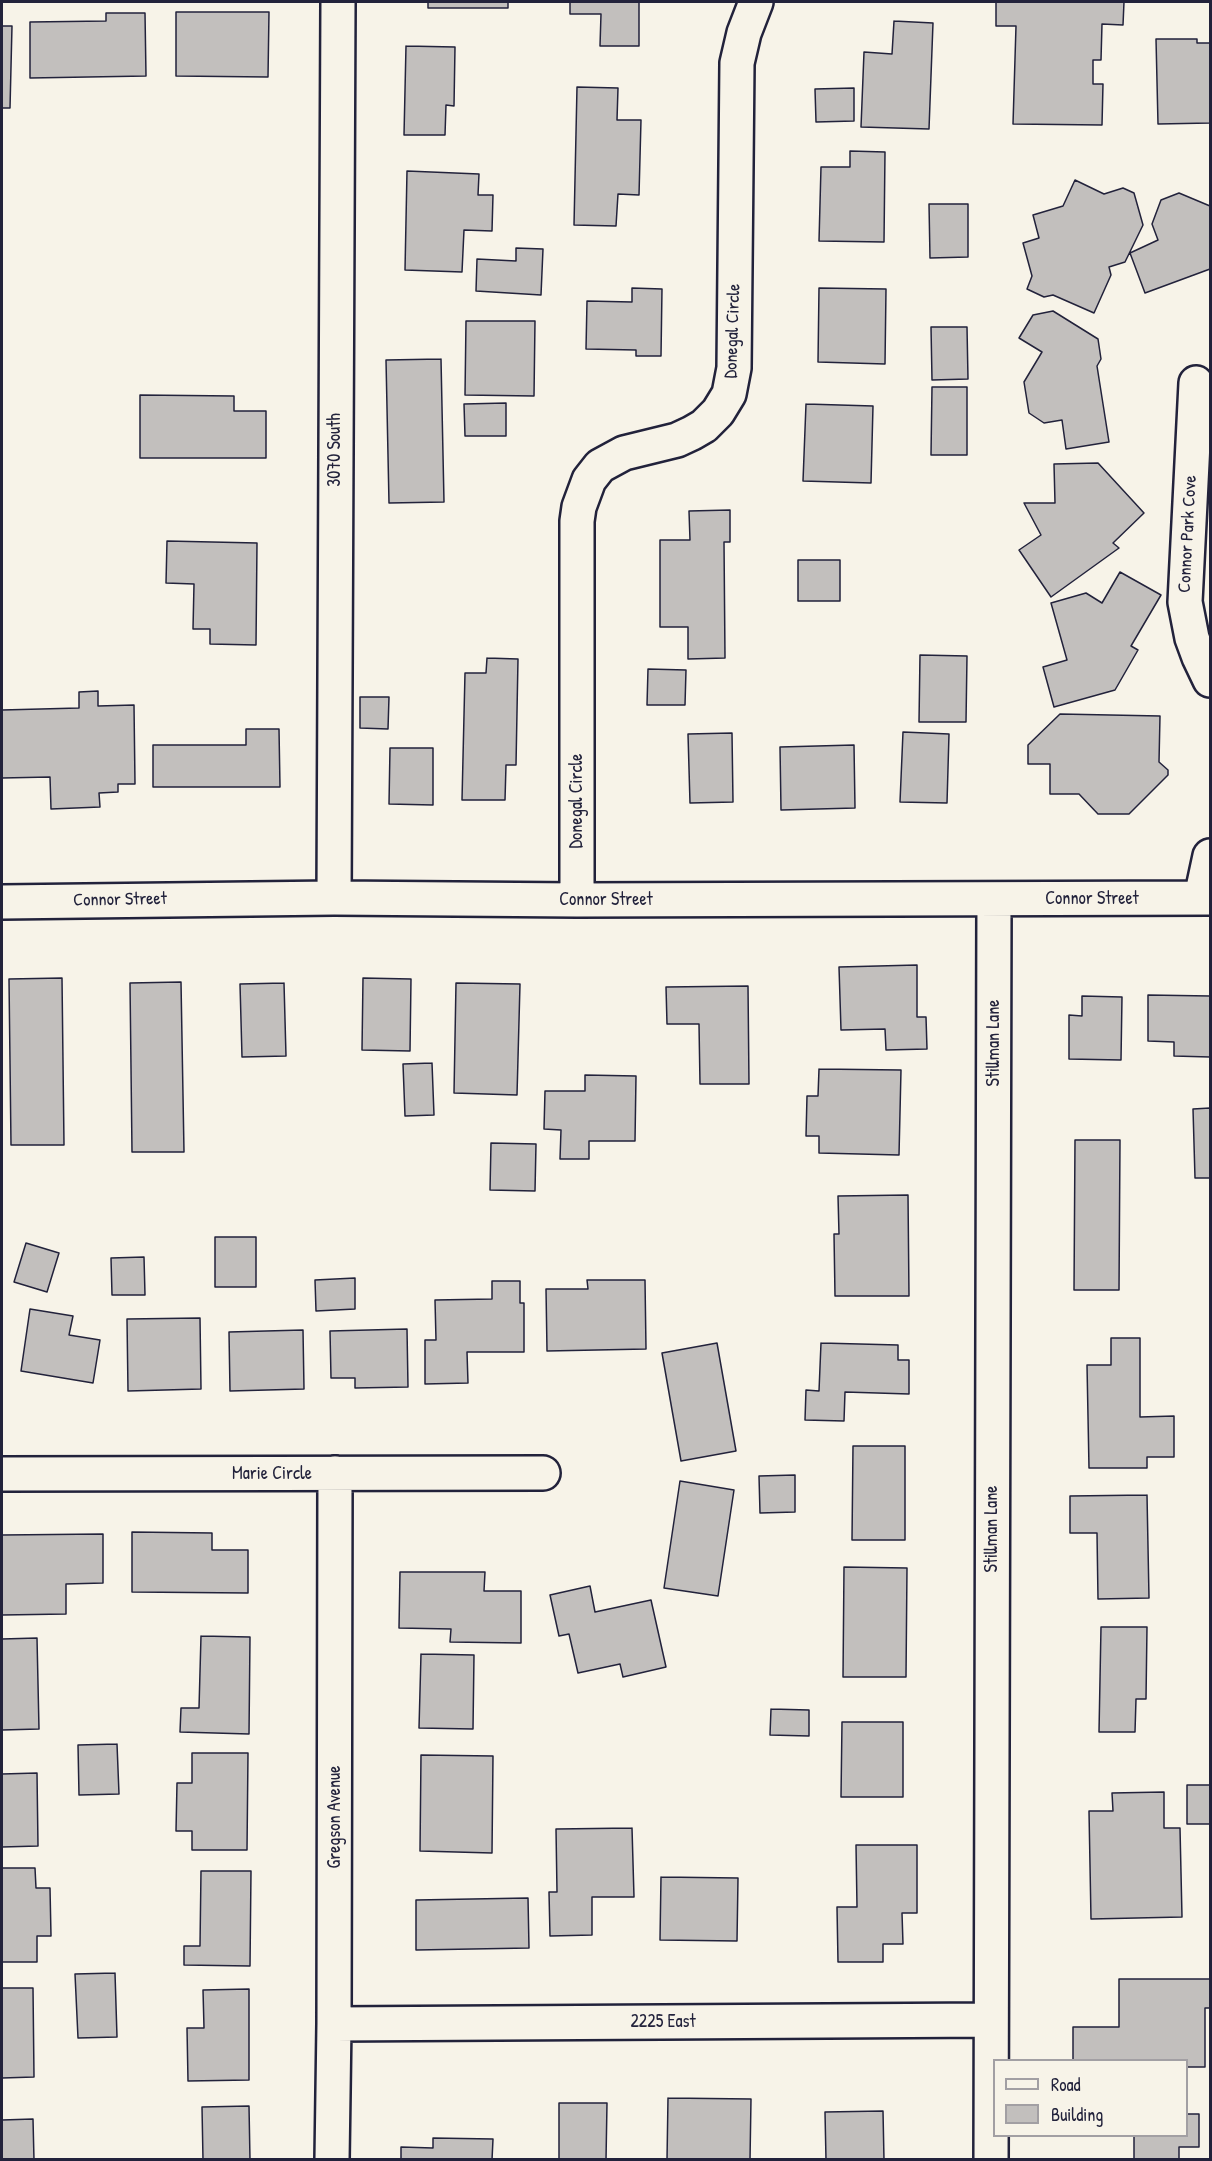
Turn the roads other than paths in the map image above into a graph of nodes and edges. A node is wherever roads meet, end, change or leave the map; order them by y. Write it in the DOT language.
graph roads {
  1 [pos="338,2"];
  2 [pos="756,2"];
  3 [pos="1196,383"];
  4 [pos="1210,680"];
  5 [pos="1210,856"];
  6 [pos="334,898"];
  7 [pos="1206,898"];
  8 [pos="994,899"];
  9 [pos="577,900"];
  10 [pos="2,902"];
  11 [pos="335,1473"];
  12 [pos="543,1473"];
  13 [pos="2,1474"];
  14 [pos="991,2020"];
  15 [pos="334,2025"];
  16 [pos="332,2160"];
  17 [pos="991,2160"];
  1 -- 6 [label="street, 3070 South"];
  2 -- 9 [label="street, Donegal Circle"];
  3 -- 4 [label="street, Connor Park Cove"];
  5 -- 7 [label="street"];
  6 -- 9 [label="street, Connor Street"];
  6 -- 10 [label="street, Connor Street"];
  7 -- 8 [label="street, Connor Street"];
  8 -- 9 [label="street, Connor Street"];
  8 -- 14 [label="street, Stillman Lane"];
  11 -- 12 [label="street, Marie Circle"];
  11 -- 13 [label="street, Marie Circle"];
  11 -- 15 [label="street, Gregson Avenue"];
  14 -- 15 [label="street, 2225 East"];
  14 -- 17 [label="street, Stillman Lane"];
  15 -- 16 [label="street, Gregson Avenue"];
}
